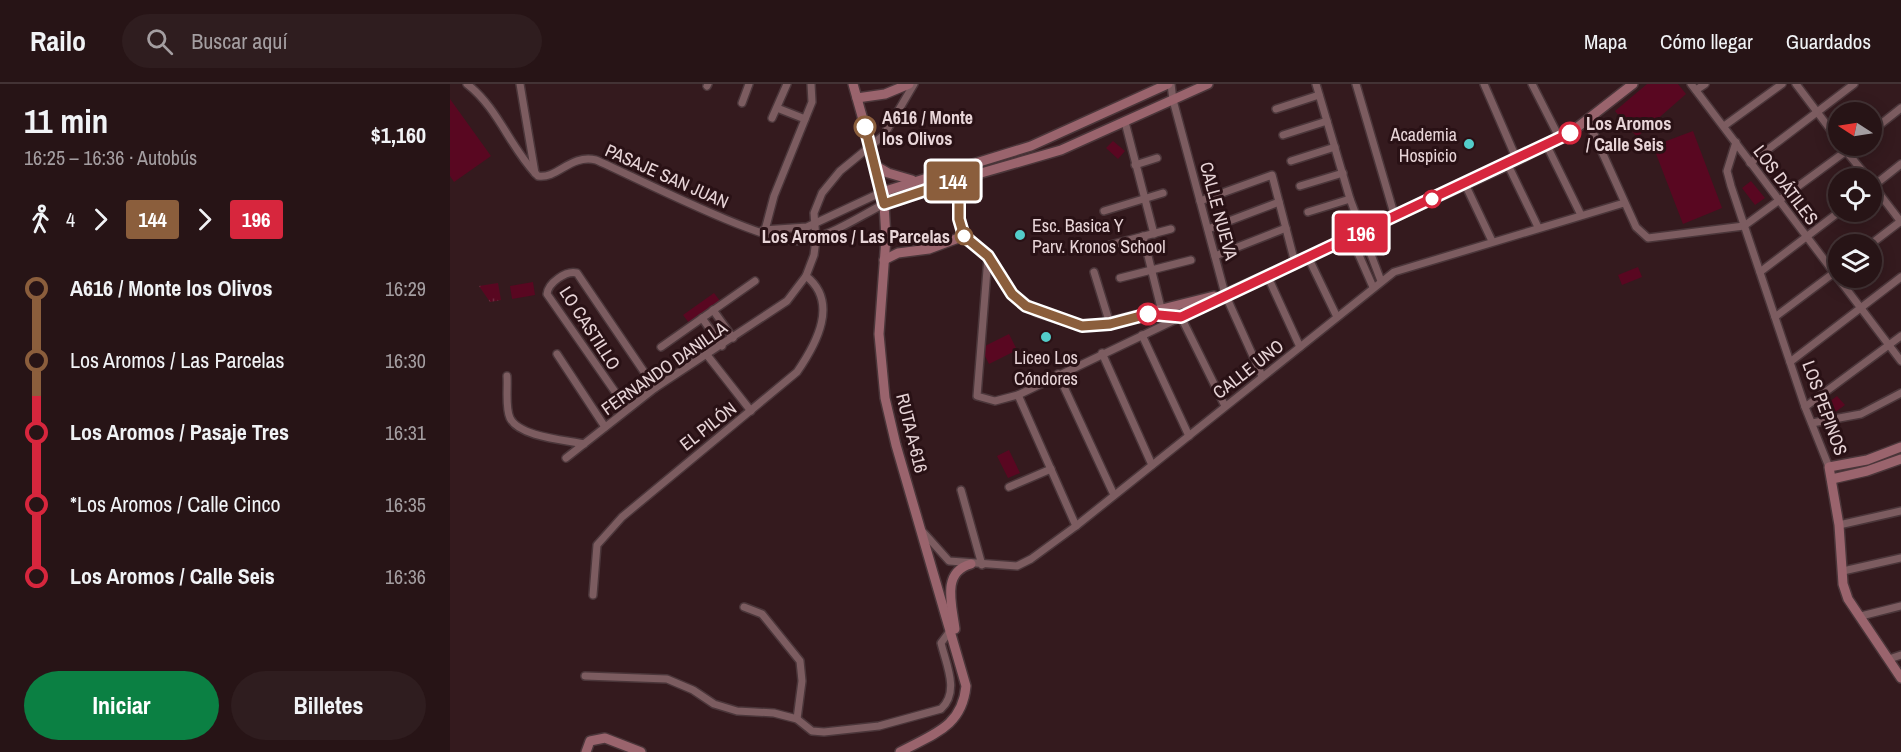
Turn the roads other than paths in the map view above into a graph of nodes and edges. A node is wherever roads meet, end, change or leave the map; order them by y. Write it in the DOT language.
graph roads {
  1 [pos="467,84"];
  2 [pos="520,84"];
  3 [pos="749,84"];
  4 [pos="787,84"];
  5 [pos="811,84"];
  6 [pos="853,84"];
  7 [pos="909,84"];
  8 [pos="914,84"];
  9 [pos="1170,84"];
  10 [pos="1208,84"];
  11 [pos="1316,84"];
  12 [pos="1356,84"];
  13 [pos="1484,84"];
  14 [pos="1532,84"];
  15 [pos="1633,84"];
  16 [pos="1705,84"];
  17 [pos="1782,84"];
  18 [pos="1796,84"];
  19 [pos="1854,84"];
  20 [pos="1693,87"];
  21 [pos="1319,95"];
  22 [pos="857,98"];
  23 [pos="1173,100"];
  24 [pos="742,103"];
  25 [pos="777,108"];
  26 [pos="1901,108"];
  27 [pos="1276,109"];
  28 [pos="1817,112"];
  29 [pos="772,118"];
  30 [pos="805,119"];
  31 [pos="1327,121"];
  32 [pos="1588,121"];
  33 [pos="1125,122"];
  34 [pos="1882,123"];
  35 [pos="1724,126"];
  36 [pos="1828,126"];
  37 [pos="1283,135"];
  38 [pos="1560,139"];
  39 [pos="1736,142"];
  40 [pos="1548,146"];
  41 [pos="1335,147"];
  42 [pos="870,149"];
  43 [pos="1834,156"];
  44 [pos="1850,156"];
  45 [pos="1157,158"];
  46 [pos="1291,161"];
  47 [pos="1513,163"];
  48 [pos="1750,163"];
  49 [pos="1901,164"];
  50 [pos="1136,165"];
  51 [pos="876,166"];
  52 [pos="958,167"];
  53 [pos="1860,168"];
  54 [pos="535,173"];
  55 [pos="1343,173"];
  56 [pos="1882,178"];
  57 [pos="959,179"];
  58 [pos="915,180"];
  59 [pos="1465,184"];
  60 [pos="1300,186"];
  61 [pos="882,192"];
  62 [pos="1163,194"];
  63 [pos="1882,198"];
  64 [pos="1350,199"];
  65 [pos="1145,200"];
  66 [pos="1200,201"];
  67 [pos="1778,201"];
  68 [pos="1279,202"];
  69 [pos="1624,203"];
  70 [pos="884,204"];
  71 [pos="1104,211"];
  72 [pos="1308,212"];
  73 [pos="1581,215"];
  74 [pos="1395,217"];
  75 [pos="1828,220"];
  76 [pos="1901,222"];
  77 [pos="814,224"];
  78 [pos="1744,226"];
  79 [pos="1538,227"];
  80 [pos="1286,228"];
  81 [pos="1171,229"];
  82 [pos="1208,229"];
  83 [pos="765,230"];
  84 [pos="755,231"];
  85 [pos="1361,232"];
  86 [pos="1154,234"];
  87 [pos="964,236"];
  88 [pos="1143,236"];
  89 [pos="1882,236"];
  90 [pos="816,237"];
  91 [pos="1351,237"];
  92 [pos="1806,237"];
  93 [pos="1492,242"];
  94 [pos="1110,245"];
  95 [pos="988,256"];
  96 [pos="1215,256"];
  97 [pos="1308,257"];
  98 [pos="884,260"];
  99 [pos="1191,260"];
  100 [pos="1828,262"];
  101 [pos="1294,263"];
  102 [pos="1151,270"];
  103 [pos="1094,272"];
  104 [pos="1760,272"];
  105 [pos="1267,275"];
  106 [pos="806,276"];
  107 [pos="1828,277"];
  108 [pos="1901,277"];
  109 [pos="1120,278"];
  110 [pos="755,281"];
  111 [pos="1381,281"];
  112 [pos="1373,287"];
  113 [pos="1847,288"];
  114 [pos="1226,294"];
  115 [pos="1860,308"];
  116 [pos="713,310"];
  117 [pos="1162,313"];
  118 [pos="1181,317"];
  119 [pos="1337,317"];
  120 [pos="1775,317"];
  121 [pos="702,318"];
  122 [pos="1110,324"];
  123 [pos="1142,335"];
  124 [pos="1901,336"];
  125 [pos="734,338"];
  126 [pos="1889,345"];
  127 [pos="722,346"];
  128 [pos="661,347"];
  129 [pos="1300,347"];
  130 [pos="1102,353"];
  131 [pos="557,354"];
  132 [pos="707,355"];
  133 [pos="1901,361"];
  134 [pos="1790,362"];
  135 [pos="1058,374"];
  136 [pos="507,376"];
  137 [pos="1262,376"];
  138 [pos="655,388"];
  139 [pos="1901,393"];
  140 [pos="1018,394"];
  141 [pos="1225,406"];
  142 [pos="1805,406"];
  143 [pos="627,409"];
  144 [pos="751,411"];
  145 [pos="1812,423"];
  146 [pos="605,427"];
  147 [pos="1189,436"];
  148 [pos="584,444"];
  149 [pos="1901,447"];
  150 [pos="566,458"];
  151 [pos="1901,459"];
  152 [pos="1152,465"];
  153 [pos="1829,467"];
  154 [pos="1051,469"];
  155 [pos="1832,479"];
  156 [pos="1009,487"];
  157 [pos="961,490"];
  158 [pos="1114,495"];
  159 [pos="1901,511"];
  160 [pos="1076,525"];
  161 [pos="1839,525"];
  162 [pos="921,529"];
  163 [pos="1901,558"];
  164 [pos="971,564"];
  165 [pos="982,565"];
  166 [pos="1843,571"];
  167 [pos="593,595"];
  168 [pos="1901,606"];
  169 [pos="744,607"];
  170 [pos="1861,616"];
  171 [pos="953,627"];
  172 [pos="1901,655"];
  173 [pos="1888,659"];
  174 [pos="585,676"];
  175 [pos="1901,678"];
  176 [pos="797,720"];
  177 [pos="586,752"];
  178 [pos="641,752"];
  179 [pos="900,752"];
  1 -- 54 [label="street"];
  2 -- 54 [label="street"];
  3 -- 24 [label="street"];
  4 -- 25 [label="street"];
  5 -- 30 [label="street"];
  6 -- 22 [label="main road, RUTA A-616"];
  7 -- 22 [label="main road"];
  8 -- 42 [label="street"];
  9 -- 23 [label="street, CALLE NUEVA"];
  9 -- 52 [label="main road"];
  10 -- 23 [label="main road"];
  11 -- 21 [label="street"];
  12 -- 74 [label="street"];
  13 -- 47 [label="street"];
  14 -- 38 [label="street"];
  15 -- 32 [label="main road"];
  16 -- 20 [label="street"];
  17 -- 35 [label="street"];
  18 -- 28 [label="street"];
  19 -- 28 [label="street"];
  20 -- 35 [label="street, LOS DÁTILES"];
  21 -- 27 [label="street"];
  21 -- 31 [label="street"];
  22 -- 42 [label="main road, RUTA A-616"];
  23 -- 33 [label="main road"];
  23 -- 66 [label="street, CALLE NUEVA"];
  25 -- 29 [label="street"];
  25 -- 30 [label="street"];
  26 -- 34 [label="street"];
  28 -- 36 [label="street"];
  28 -- 48 [label="street"];
  30 -- 83 [label="street"];
  31 -- 37 [label="street"];
  31 -- 41 [label="street"];
  32 -- 38 [label="main road"];
  32 -- 69 [label="street"];
  33 -- 50 [label="street"];
  33 -- 57 [label="main road"];
  35 -- 39 [label="street, LOS DÁTILES"];
  38 -- 40 [label="main road"];
  39 -- 48 [label="street, LOS DÁTILES"];
  39 -- 78 [label="street, LOS PEPINOS"];
  40 -- 47 [label="main road"];
  40 -- 73 [label="street"];
  41 -- 46 [label="street"];
  41 -- 55 [label="street"];
  42 -- 51 [label="main road, RUTA A-616"];
  42 -- 77 [label="street"];
  43 -- 67 [label="street"];
  44 -- 53 [label="street"];
  45 -- 50 [label="street"];
  47 -- 59 [label="main road"];
  47 -- 79 [label="street"];
  48 -- 67 [label="street, LOS DÁTILES"];
  49 -- 56 [label="street"];
  50 -- 65 [label="street"];
  51 -- 58 [label="main road"];
  51 -- 61 [label="main road, RUTA A-616"];
  52 -- 57 [label="main road"];
  52 -- 58 [label="main road"];
  54 -- 84 [label="street, PASAJE SAN JUAN"];
  55 -- 60 [label="street"];
  55 -- 64 [label="street"];
  57 -- 70 [label="main road"];
  57 -- 87 [label="main road"];
  58 -- 61 [label="main road"];
  59 -- 74 [label="main road"];
  59 -- 93 [label="street"];
  61 -- 70 [label="main road, RUTA A-616"];
  61 -- 77 [label="street, PASAJE SAN JUAN"];
  62 -- 65 [label="street"];
  63 -- 76 [label="street"];
  64 -- 72 [label="street"];
  64 -- 85 [label="street"];
  65 -- 71 [label="street"];
  65 -- 86 [label="street"];
  66 -- 68 [label="street"];
  66 -- 82 [label="street, CALLE NUEVA"];
  67 -- 78 [label="street"];
  67 -- 92 [label="street, LOS DÁTILES"];
  68 -- 80 [label="street"];
  68 -- 82 [label="street"];
  69 -- 73 [label="street, CALLE UNO"];
  69 -- 78 [label="street"];
  70 -- 90 [label="street"];
  70 -- 98 [label="main road, RUTA A-616"];
  73 -- 79 [label="street, CALLE UNO"];
  74 -- 85 [label="main road"];
  75 -- 92 [label="street"];
  76 -- 89 [label="street"];
  77 -- 83 [label="street, PASAJE SAN JUAN"];
  77 -- 90 [label="street"];
  78 -- 104 [label="street, LOS PEPINOS"];
  79 -- 93 [label="street, CALLE UNO"];
  80 -- 96 [label="street"];
  80 -- 101 [label="street"];
  81 -- 86 [label="street"];
  82 -- 96 [label="street, CALLE NUEVA"];
  83 -- 84 [label="street, PASAJE SAN JUAN"];
  84 -- 90 [label="street, PASAJE SAN JUAN"];
  85 -- 91 [label="main road"];
  85 -- 111 [label="street"];
  86 -- 88 [label="street"];
  87 -- 95 [label="main road"];
  87 -- 98 [label="main road"];
  88 -- 94 [label="street"];
  88 -- 102 [label="street"];
  90 -- 106 [label="street"];
  91 -- 97 [label="main road"];
  91 -- 112 [label="street"];
  92 -- 100 [label="street, LOS DÁTILES"];
  92 -- 104 [label="street"];
  93 -- 111 [label="street, CALLE UNO"];
  95 -- 122 [label="main road"];
  95 -- 140 [label="street"];
  96 -- 114 [label="street, CALLE NUEVA"];
  97 -- 101 [label="main road"];
  97 -- 119 [label="street"];
  98 -- 162 [label="main road, RUTA A-616"];
  99 -- 102 [label="street"];
  101 -- 105 [label="main road"];
  102 -- 109 [label="street"];
  102 -- 117 [label="street"];
  103 -- 122 [label="street"];
  104 -- 120 [label="street, LOS PEPINOS"];
  105 -- 114 [label="main road"];
  105 -- 129 [label="street"];
  106 -- 125 [label="street, FERNANDO DANILLA"];
  106 -- 144 [label="street, EL PILÓN"];
  107 -- 120 [label="street"];
  108 -- 115 [label="street"];
  110 -- 116 [label="street"];
  111 -- 112 [label="street, CALLE UNO"];
  112 -- 119 [label="street, CALLE UNO"];
  113 -- 115 [label="street, LOS DÁTILES"];
  114 -- 117 [label="main road"];
  114 -- 118 [label="main road"];
  114 -- 137 [label="street, CALLE NUEVA"];
  115 -- 126 [label="street, LOS DÁTILES"];
  115 -- 134 [label="street"];
  116 -- 121 [label="street"];
  116 -- 125 [label="street"];
  117 -- 118 [label="main road"];
  117 -- 122 [label="main road"];
  118 -- 123 [label="street"];
  118 -- 141 [label="street"];
  119 -- 129 [label="street, CALLE UNO"];
  120 -- 134 [label="street, LOS PEPINOS"];
  121 -- 127 [label="street"];
  121 -- 128 [label="street"];
  123 -- 130 [label="street"];
  123 -- 147 [label="street"];
  124 -- 126 [label="street"];
  125 -- 127 [label="street, FERNANDO DANILLA"];
  126 -- 133 [label="street, LOS DÁTILES"];
  126 -- 142 [label="street"];
  127 -- 132 [label="street, FERNANDO DANILLA"];
  129 -- 137 [label="street, CALLE UNO"];
  130 -- 135 [label="street"];
  130 -- 152 [label="street"];
  131 -- 146 [label="street"];
  132 -- 138 [label="street, FERNANDO DANILLA"];
  132 -- 144 [label="street"];
  134 -- 142 [label="street, LOS PEPINOS"];
  135 -- 140 [label="street"];
  135 -- 158 [label="street"];
  136 -- 148 [label="street"];
  137 -- 141 [label="street, CALLE UNO"];
  138 -- 143 [label="street, FERNANDO DANILLA"];
  138 -- 143 [label="street, LO CASTILLO"];
  139 -- 145 [label="street"];
  140 -- 154 [label="street"];
  141 -- 147 [label="street, CALLE UNO"];
  142 -- 145 [label="street, LOS PEPINOS"];
  143 -- 146 [label="street, FERNANDO DANILLA"];
  144 -- 167 [label="street, EL PILÓN"];
  145 -- 153 [label="street, LOS PEPINOS"];
  146 -- 148 [label="street, FERNANDO DANILLA"];
  147 -- 152 [label="street, CALLE UNO"];
  148 -- 150 [label="street, FERNANDO DANILLA"];
  149 -- 153 [label="main road"];
  151 -- 155 [label="main road"];
  152 -- 158 [label="street, CALLE UNO"];
  153 -- 155 [label="main road, LOS PEPINOS"];
  154 -- 156 [label="street"];
  154 -- 160 [label="street"];
  155 -- 161 [label="main road, LOS PEPINOS"];
  157 -- 165 [label="street"];
  158 -- 160 [label="street, CALLE UNO"];
  159 -- 161 [label="street"];
  160 -- 165 [label="street, CALLE UNO"];
  161 -- 166 [label="main road, LOS PEPINOS"];
  162 -- 164 [label="street, CALLE UNO"];
  162 -- 171 [label="main road, RUTA A-616"];
  163 -- 166 [label="street"];
  164 -- 165 [label="street, CALLE UNO"];
  164 -- 171 [label="main road"];
  166 -- 170 [label="main road, LOS PEPINOS"];
  168 -- 170 [label="street"];
  169 -- 176 [label="street"];
  170 -- 173 [label="main road, LOS PEPINOS"];
  171 -- 176 [label="street"];
  171 -- 179 [label="main road, RUTA A-616"];
  172 -- 173 [label="street"];
  173 -- 175 [label="main road, LOS PEPINOS"];
  174 -- 176 [label="street"];
  177 -- 178 [label="main road"];
}
